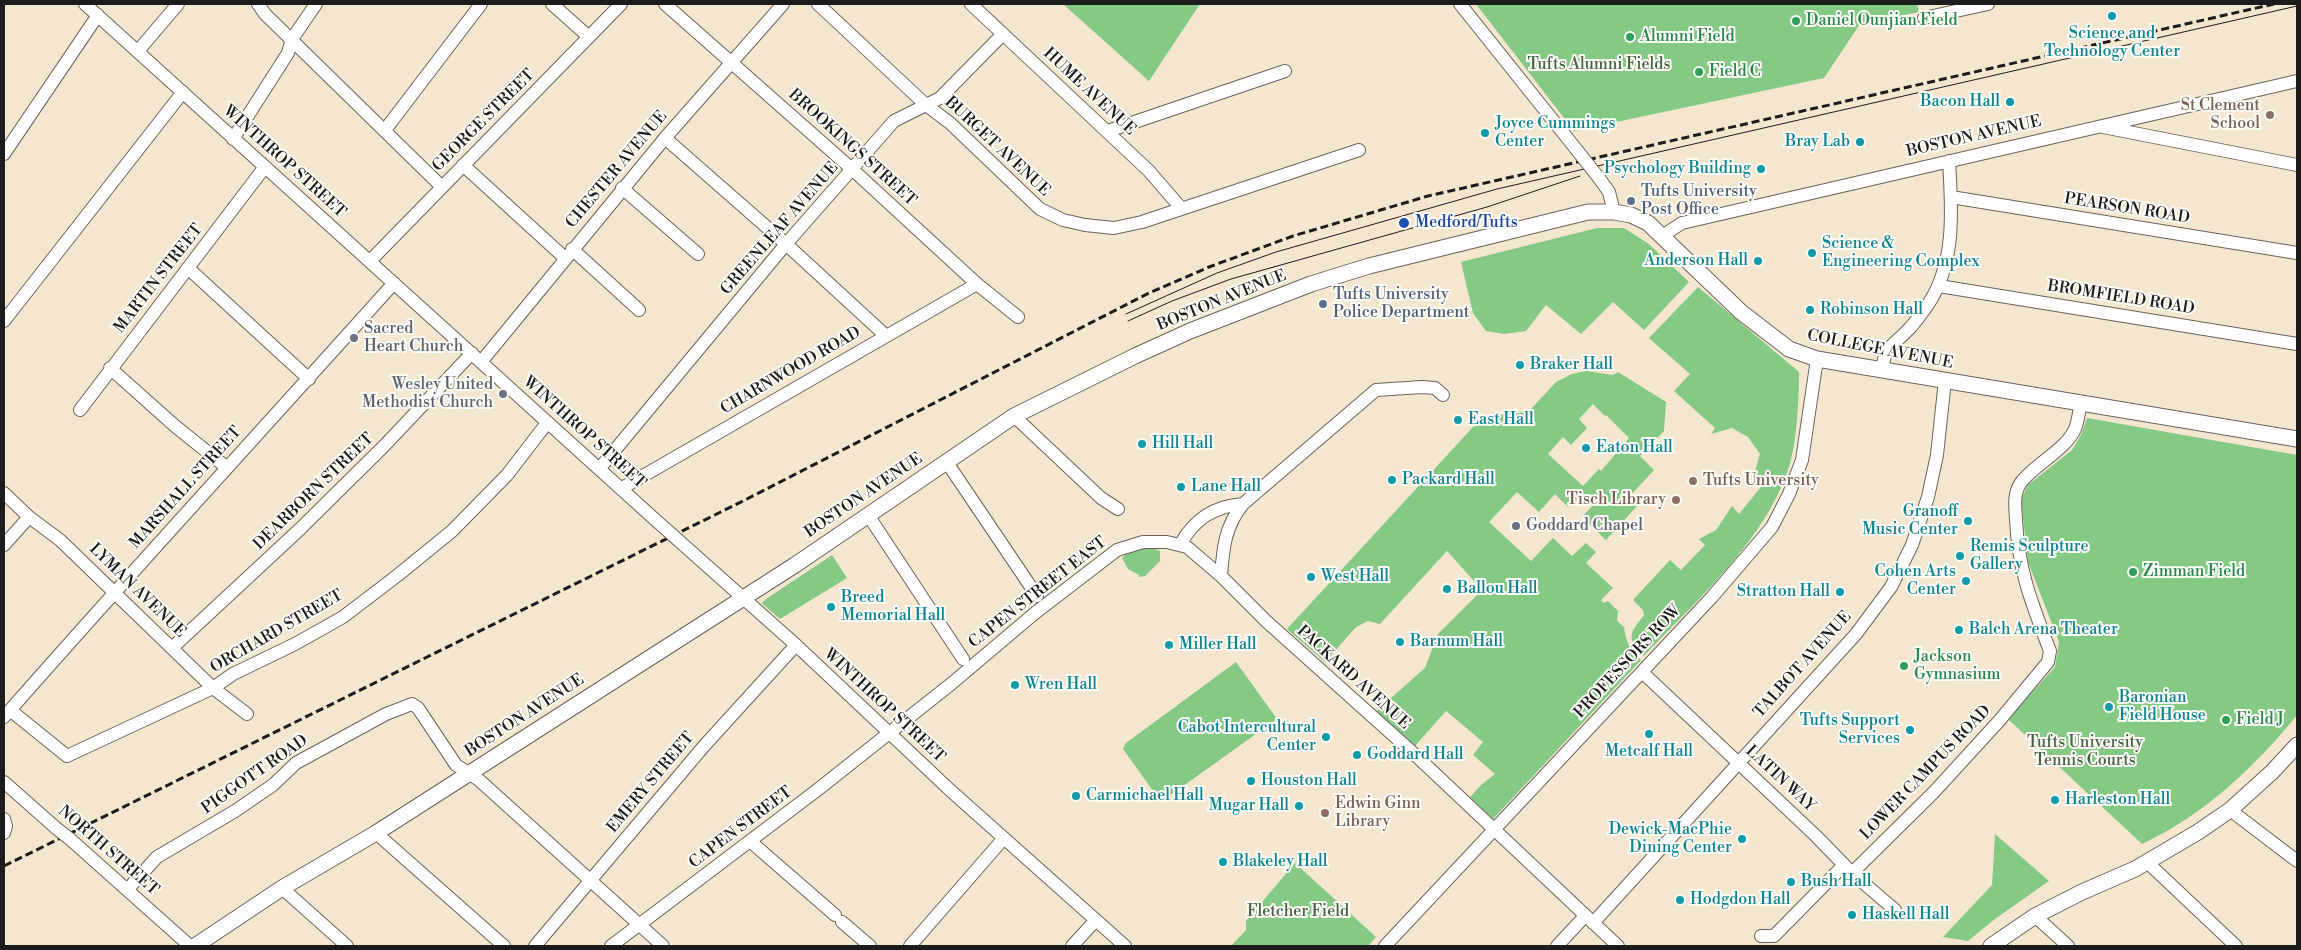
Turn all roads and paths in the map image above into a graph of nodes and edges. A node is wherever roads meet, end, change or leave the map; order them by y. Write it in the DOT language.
graph roads {
  1 [pos="178,4"];
  2 [pos="258,4"];
  3 [pos="316,4"];
  4 [pos="481,4"];
  5 [pos="552,4"];
  6 [pos="621,4"];
  7 [pos="665,4"];
  8 [pos="783,4"];
  9 [pos="818,4"];
  10 [pos="971,4"];
  11 [pos="1460,4"];
  12 [pos="1988,4"];
  13 [pos="91,8"];
  14 [pos="1924,18"];
  15 [pos="1003,34"];
  16 [pos="589,37"];
  17 [pos="292,39"];
  18 [pos="138,51"];
  19 [pos="731,62"];
  20 [pos="1285,71"];
  21 [pos="2297,81"];
  22 [pos="182,92"];
  23 [pos="926,105"];
  24 [pos="2099,126"];
  25 [pos="385,130"];
  26 [pos="1108,131"];
  27 [pos="664,138"];
  28 [pos="233,139"];
  29 [pos="1359,150"];
  30 [pos="4,154"];
  31 [pos="1949,161"];
  32 [pos="463,165"];
  33 [pos="2297,165"];
  34 [pos="264,168"];
  35 [pos="853,170"];
  36 [pos="442,187"];
  37 [pos="622,188"];
  38 [pos="1951,197"];
  39 [pos="1181,208"];
  40 [pos="1614,212"];
  41 [pos="1662,236"];
  42 [pos="786,244"];
  43 [pos="2297,253"];
  44 [pos="569,254"];
  45 [pos="698,254"];
  46 [pos="370,261"];
  47 [pos="189,269"];
  48 [pos="394,283"];
  49 [pos="977,284"];
  50 [pos="1939,286"];
  51 [pos="640,310"];
  52 [pos="1018,317"];
  53 [pos="4,322"];
  54 [pos="885,335"];
  55 [pos="2297,344"];
  56 [pos="476,357"];
  57 [pos="1817,358"];
  58 [pos="110,368"];
  59 [pos="1882,370"];
  60 [pos="309,379"];
  61 [pos="1945,380"];
  62 [pos="1443,395"];
  63 [pos="2081,403"];
  64 [pos="80,410"];
  65 [pos="1014,416"];
  66 [pos="547,422"];
  67 [pos="2297,439"];
  68 [pos="946,461"];
  69 [pos="226,467"];
  70 [pos="600,468"];
  71 [pos="622,488"];
  72 [pos="4,494"];
  73 [pos="1243,504"];
  74 [pos="1118,509"];
  75 [pos="868,515"];
  76 [pos="29,517"];
  77 [pos="4,545"];
  78 [pos="1180,545"];
  79 [pos="1221,576"];
  80 [pos="114,593"];
  81 [pos="1037,596"];
  82 [pos="742,598"];
  83 [pos="796,645"];
  84 [pos="173,647"];
  85 [pos="963,659"];
  86 [pos="1642,672"];
  87 [pos="213,688"];
  88 [pos="7,714"];
  89 [pos="247,714"];
  90 [pos="889,733"];
  91 [pos="2297,745"];
  92 [pos="1738,762"];
  93 [pos="468,773"];
  94 [pos="4,782"];
  95 [pos="2230,810"];
  96 [pos="4,819"];
  97 [pos="1494,830"];
  98 [pos="4,833"];
  99 [pos="376,833"];
  100 [pos="1004,838"];
  101 [pos="751,842"];
  102 [pos="2297,861"];
  103 [pos="2147,862"];
  104 [pos="1848,869"];
  105 [pos="590,881"];
  106 [pos="282,888"];
  107 [pos="128,889"];
  108 [pos="1895,910"];
  109 [pos="2035,916"];
  110 [pos="1589,919"];
  111 [pos="1095,921"];
  112 [pos="640,925"];
  113 [pos="1761,936"];
  114 [pos="190,946"];
  115 [pos="195,946"];
  116 [pos="347,946"];
  117 [pos="504,946"];
  118 [pos="535,946"];
  119 [pos="611,946"];
  120 [pos="663,946"];
  121 [pos="870,946"];
  122 [pos="910,946"];
  123 [pos="1072,946"];
  124 [pos="1125,946"];
  125 [pos="1385,946"];
  126 [pos="1557,946"];
  127 [pos="1618,946"];
  128 [pos="1991,946"];
  129 [pos="2068,946"];
  130 [pos="2236,946"];
  1 -- 18 [label="street"];
  2 -- 17 [label="street"];
  3 -- 17 [label="street"];
  4 -- 25 [label="street"];
  5 -- 16 [label="street"];
  6 -- 16 [label="street, GEORGE STREET"];
  7 -- 19 [label="street, BROOKINGS STREET"];
  8 -- 19 [label="street, CHESTER AVENUE"];
  9 -- 23 [label="street, BURGET AVENUE"];
  10 -- 15 [label="street, HUME AVENUE"];
  11 -- 40 [label="street, bridge"];
  12 -- 14 [label="street"];
  13 -- 18 [label="street, WINTHROP STREET"];
  13 -- 30 [label="street"];
  15 -- 23 [label="street, GREENLEAF AVENUE"];
  15 -- 26 [label="street, HUME AVENUE"];
  16 -- 32 [label="street, GEORGE STREET"];
  17 -- 25 [label="street"];
  17 -- 28 [label="street"];
  18 -- 22 [label="street, WINTHROP STREET"];
  19 -- 27 [label="street, CHESTER AVENUE"];
  19 -- 35 [label="street, BROOKINGS STREET"];
  20 -- 26 [label="street"];
  21 -- 24 [label="street, BOSTON AVENUE"];
  22 -- 28 [label="street, WINTHROP STREET"];
  22 -- 53 [label="street"];
  23 -- 35 [label="street, GREENLEAF AVENUE"];
  23 -- 39 [label="street, BURGET AVENUE"];
  24 -- 31 [label="street, BOSTON AVENUE"];
  24 -- 33 [label="street"];
  25 -- 36 [label="street"];
  26 -- 39 [label="street, HUME AVENUE"];
  27 -- 37 [label="street, CHESTER AVENUE"];
  27 -- 42 [label="street"];
  28 -- 34 [label="street, WINTHROP STREET"];
  29 -- 39 [label="street, BURGET AVENUE"];
  31 -- 38 [label="street"];
  31 -- 41 [label="street, BOSTON AVENUE"];
  32 -- 36 [label="street, GEORGE STREET"];
  32 -- 44 [label="street"];
  34 -- 46 [label="street, WINTHROP STREET"];
  34 -- 47 [label="street, MARTIN STREET"];
  35 -- 42 [label="street, GREENLEAF AVENUE"];
  35 -- 49 [label="street, BROOKINGS STREET"];
  36 -- 46 [label="street, GEORGE STREET"];
  37 -- 44 [label="street, CHESTER AVENUE"];
  37 -- 45 [label="street"];
  38 -- 43 [label="street, PEARSON ROAD"];
  38 -- 50 [label="street"];
  40 -- 41 [label="main road, COLLEGE AVENUE"];
  40 -- 65 [label="main road, BOSTON AVENUE"];
  41 -- 57 [label="main road, COLLEGE AVENUE"];
  42 -- 54 [label="street"];
  42 -- 70 [label="street, GREENLEAF AVENUE"];
  44 -- 51 [label="street"];
  44 -- 56 [label="street, CHESTER AVENUE"];
  46 -- 48 [label="street, WINTHROP STREET"];
  47 -- 58 [label="street, MARTIN STREET"];
  47 -- 60 [label="street"];
  48 -- 56 [label="street, WINTHROP STREET"];
  48 -- 60 [label="street, MARSHALL STREET"];
  49 -- 52 [label="street, BROOKINGS STREET"];
  49 -- 54 [label="street, CHARNWOOD ROAD"];
  50 -- 55 [label="street, BROMFIELD ROAD"];
  50 -- 59 [label="street"];
  54 -- 71 [label="street, CHARNWOOD ROAD"];
  56 -- 66 [label="street, WINTHROP STREET"];
  56 -- 84 [label="street, DEARBORN STREET"];
  57 -- 59 [label="main road, COLLEGE AVENUE"];
  57 -- 86 [label="street, PROFESSORS ROW"];
  58 -- 64 [label="street, MARTIN STREET"];
  58 -- 69 [label="street"];
  59 -- 61 [label="main road, COLLEGE AVENUE"];
  60 -- 69 [label="street, MARSHALL STREET"];
  61 -- 63 [label="main road, COLLEGE AVENUE"];
  61 -- 92 [label="street, TALBOT AVENUE"];
  62 -- 73 [label="street"];
  63 -- 67 [label="main road, COLLEGE AVENUE"];
  63 -- 104 [label="street, LOWER CAMPUS ROAD"];
  65 -- 68 [label="main road, BOSTON AVENUE"];
  65 -- 74 [label="street"];
  66 -- 70 [label="street, WINTHROP STREET"];
  66 -- 87 [label="street, ORCHARD STREET"];
  68 -- 75 [label="main road, BOSTON AVENUE"];
  68 -- 81 [label="street"];
  69 -- 80 [label="street, MARSHALL STREET"];
  70 -- 71 [label="street, WINTHROP STREET"];
  71 -- 82 [label="street, WINTHROP STREET, bridge"];
  72 -- 76 [label="street, LYMAN AVENUE"];
  73 -- 78 [label="street"];
  73 -- 79 [label="street"];
  75 -- 82 [label="main road, BOSTON AVENUE"];
  75 -- 85 [label="street"];
  76 -- 77 [label="street"];
  76 -- 80 [label="street, LYMAN AVENUE"];
  78 -- 79 [label="street, CAPEN STREET EAST"];
  78 -- 90 [label="street, CAPEN STREET EAST"];
  79 -- 97 [label="street, PACKARD AVENUE"];
  80 -- 84 [label="street, LYMAN AVENUE"];
  80 -- 88 [label="street, MARSHALL STREET"];
  82 -- 83 [label="street, WINTHROP STREET"];
  82 -- 93 [label="main road, BOSTON AVENUE"];
  83 -- 90 [label="street, WINTHROP STREET"];
  83 -- 105 [label="street, EMERY STREET"];
  84 -- 87 [label="street, LYMAN AVENUE"];
  86 -- 92 [label="street, LATIN WAY"];
  86 -- 97 [label="street, PROFESSORS ROW"];
  87 -- 88 [label="street, ORCHARD STREET"];
  87 -- 89 [label="street, LYMAN AVENUE"];
  90 -- 100 [label="street, WINTHROP STREET"];
  90 -- 101 [label="street, CAPEN STREET"];
  91 -- 95 [label="main road"];
  92 -- 104 [label="street, LATIN WAY"];
  92 -- 110 [label="street, TALBOT AVENUE"];
  93 -- 99 [label="main road, BOSTON AVENUE"];
  93 -- 105 [label="street"];
  93 -- 107 [label="street, PIGGOTT ROAD"];
  94 -- 107 [label="street, NORTH STREET, bridge"];
  95 -- 102 [label="street"];
  95 -- 103 [label="main road"];
  96 -- 98 [label="street"];
  97 -- 110 [label="street, PACKARD AVENUE"];
  97 -- 125 [label="street, PROFESSORS ROW"];
  99 -- 106 [label="main road, BOSTON AVENUE"];
  99 -- 117 [label="street"];
  100 -- 111 [label="street, WINTHROP STREET"];
  100 -- 122 [label="street"];
  101 -- 112 [label="street, CAPEN STREET"];
  101 -- 121 [label="street"];
  103 -- 109 [label="main road"];
  103 -- 130 [label="street"];
  104 -- 108 [label="street, LATIN WAY"];
  104 -- 113 [label="street, LOWER CAMPUS ROAD"];
  105 -- 112 [label="street"];
  105 -- 118 [label="street, EMERY STREET"];
  106 -- 115 [label="main road, BOSTON AVENUE"];
  106 -- 116 [label="street"];
  107 -- 114 [label="street, NORTH STREET"];
  109 -- 128 [label="main road"];
  109 -- 129 [label="street"];
  110 -- 126 [label="street, TALBOT AVENUE"];
  110 -- 127 [label="street, PACKARD AVENUE"];
  111 -- 123 [label="street"];
  111 -- 124 [label="street, WINTHROP STREET"];
  112 -- 119 [label="street, CAPEN STREET"];
  112 -- 120 [label="street"];
}
